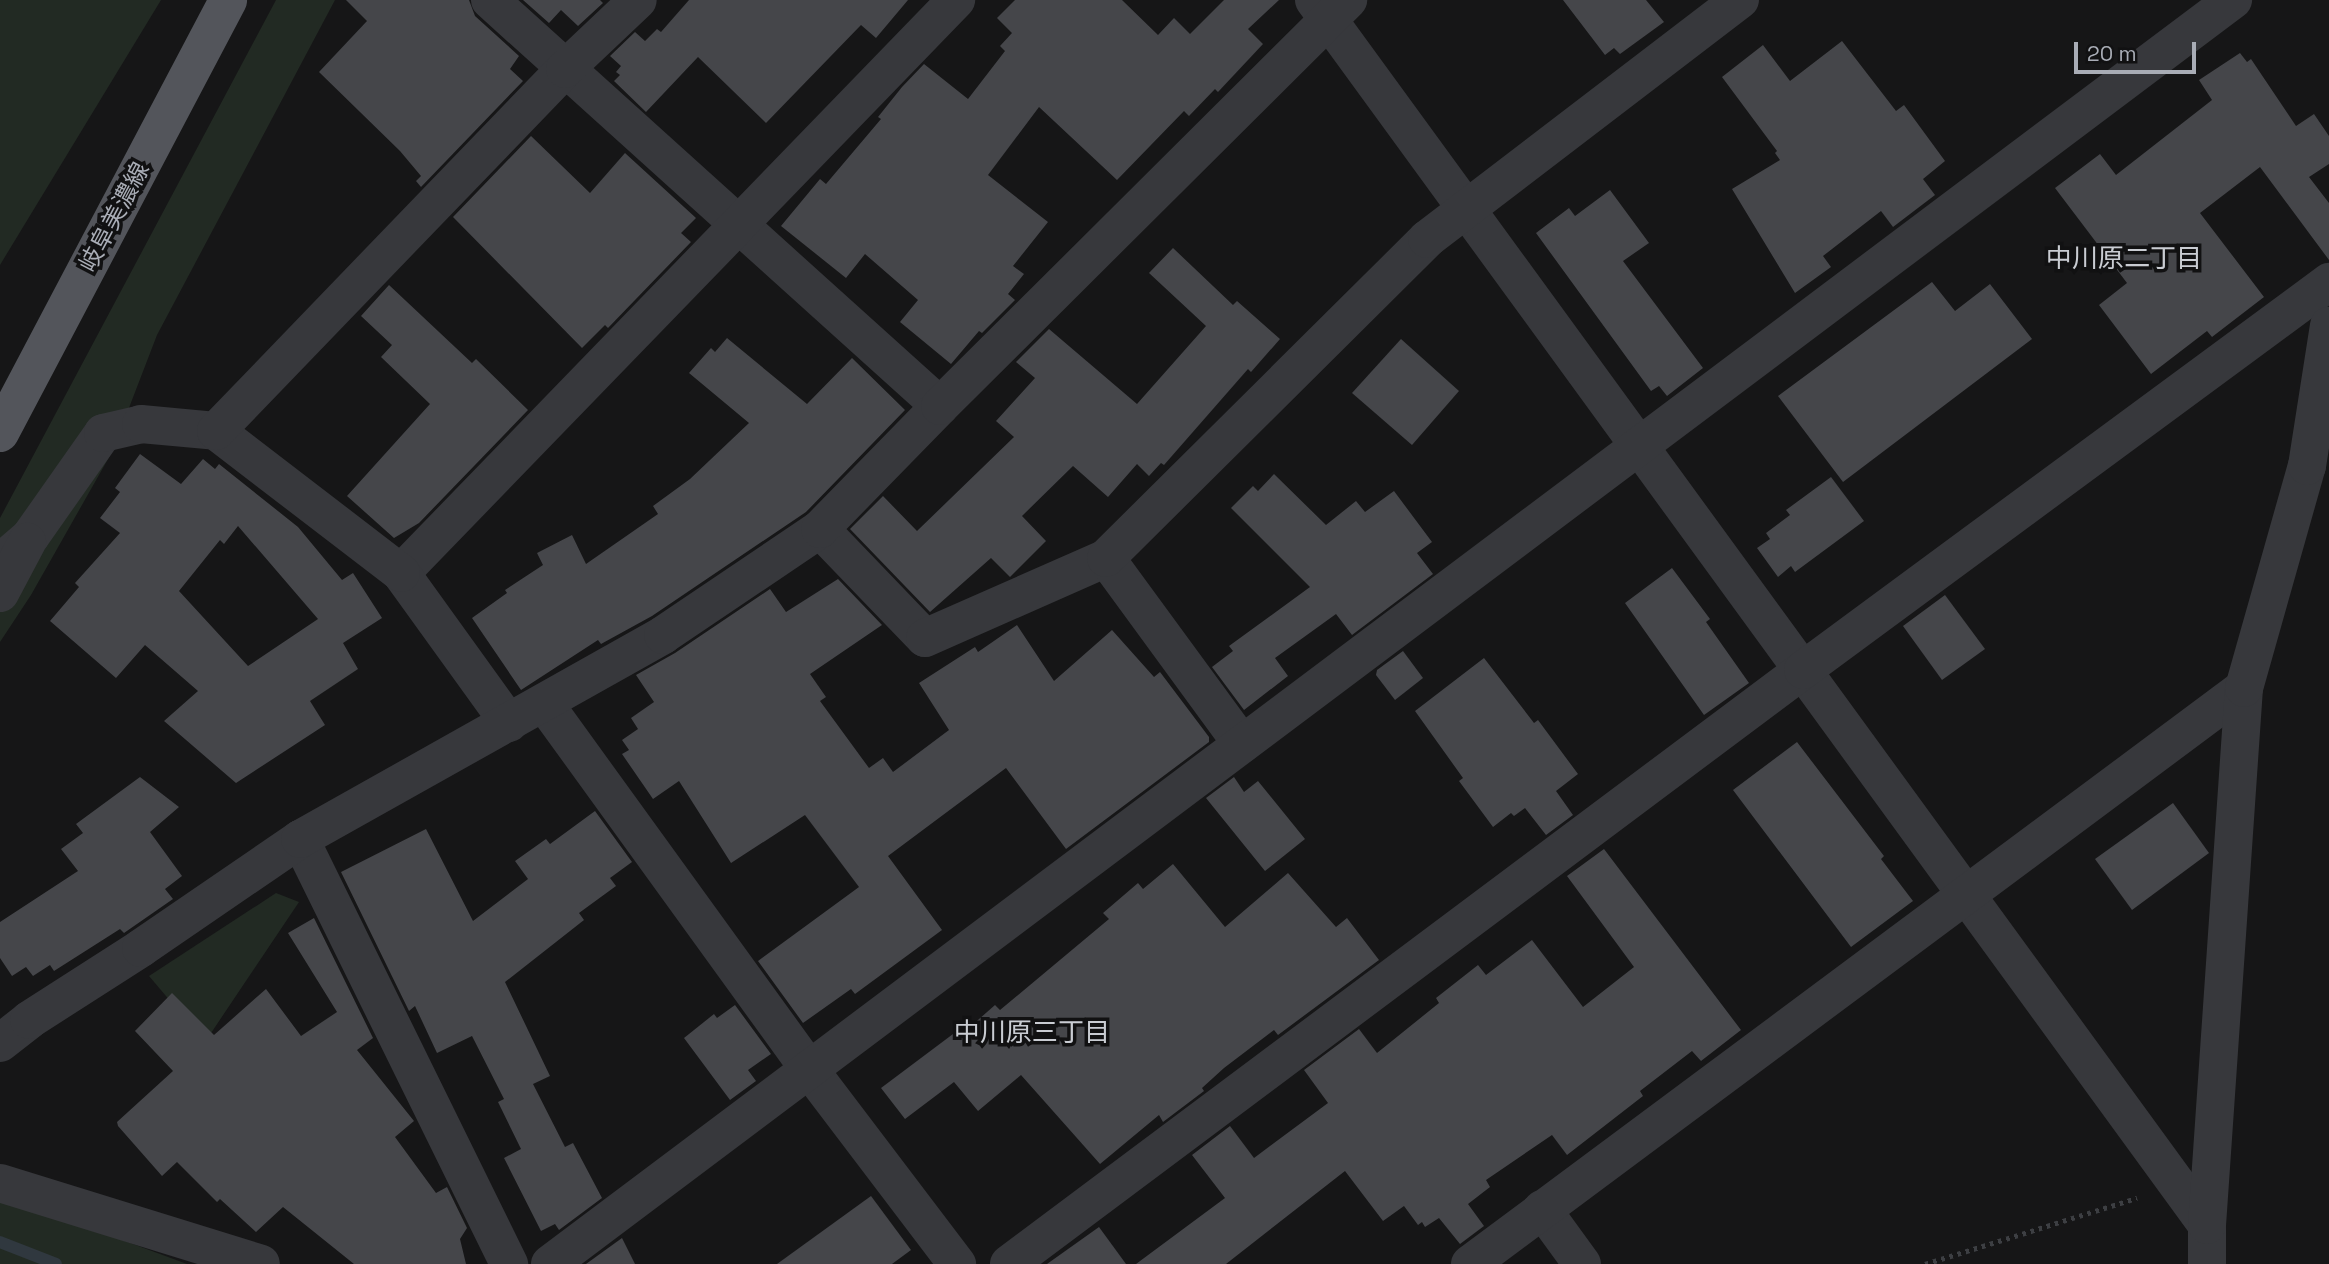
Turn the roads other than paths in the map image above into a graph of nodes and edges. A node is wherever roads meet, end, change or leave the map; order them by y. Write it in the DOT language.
graph roads {
  1 [pos="228,0"];
  2 [pos="490,0"];
  3 [pos="638,0"];
  4 [pos="956,0"];
  5 [pos="1741,0"];
  6 [pos="2233,0"];
  7 [pos="1330,6"];
  8 [pos="565,69"];
  9 [pos="1466,208"];
  10 [pos="739,225"];
  11 [pos="2329,282"];
  12 [pos="2329,326"];
  13 [pos="940,406"];
  14 [pos="216,431"];
  15 [pos="0,433"];
  16 [pos="1639,446"];
  17 [pos="820,529"];
  18 [pos="30,537"];
  19 [pos="1106,558"];
  20 [pos="0,563"];
  21 [pos="401,573"];
  22 [pos="0,593"];
  23 [pos="1803,670"];
  24 [pos="2245,688"];
  25 [pos="544,703"];
  26 [pos="509,723"];
  27 [pos="1242,744"];
  28 [pos="300,839"];
  29 [pos="1966,894"];
  30 [pos="0,1043"];
  31 [pos="809,1069"];
  32 [pos="0,1183"];
  33 [pos="1542,1209"];
  34 [pos="2207,1225"];
  35 [pos="261,1264"];
  36 [pos="509,1264"];
  37 [pos="550,1264"];
  38 [pos="957,1264"];
  39 [pos="1009,1264"];
  40 [pos="1470,1264"];
  41 [pos="1582,1264"];
  42 [pos="2207,1264"];
  1 -- 15 [label="main road, 岐阜美濃線"];
  2 -- 8 [label="street"];
  3 -- 8 [label="street"];
  4 -- 10 [label="street"];
  5 -- 9 [label="street"];
  6 -- 16 [label="street"];
  7 -- 9 [label="street"];
  7 -- 13 [label="street"];
  8 -- 10 [label="street"];
  8 -- 14 [label="street"];
  9 -- 16 [label="street"];
  9 -- 19 [label="street"];
  10 -- 13 [label="street"];
  10 -- 21 [label="street"];
  11 -- 23 [label="street"];
  12 -- 24 [label="street"];
  13 -- 17 [label="street"];
  14 -- 18 [label="street"];
  14 -- 21 [label="street"];
  16 -- 23 [label="street"];
  16 -- 27 [label="street"];
  17 -- 19 [label="street"];
  17 -- 25 [label="street"];
  18 -- 20 [label="street"];
  18 -- 22 [label="street"];
  19 -- 27 [label="street"];
  21 -- 26 [label="street"];
  23 -- 29 [label="street"];
  23 -- 39 [label="street"];
  24 -- 29 [label="street"];
  24 -- 34 [label="street"];
  25 -- 26 [label="street"];
  25 -- 31 [label="street"];
  26 -- 28 [label="street"];
  27 -- 31 [label="street"];
  28 -- 30 [label="street"];
  28 -- 36 [label="street"];
  29 -- 33 [label="street"];
  29 -- 34 [label="street"];
  31 -- 37 [label="street"];
  31 -- 38 [label="street"];
  32 -- 35 [label="street"];
  33 -- 40 [label="street"];
  33 -- 41 [label="street"];
  34 -- 42 [label="street"];
}
